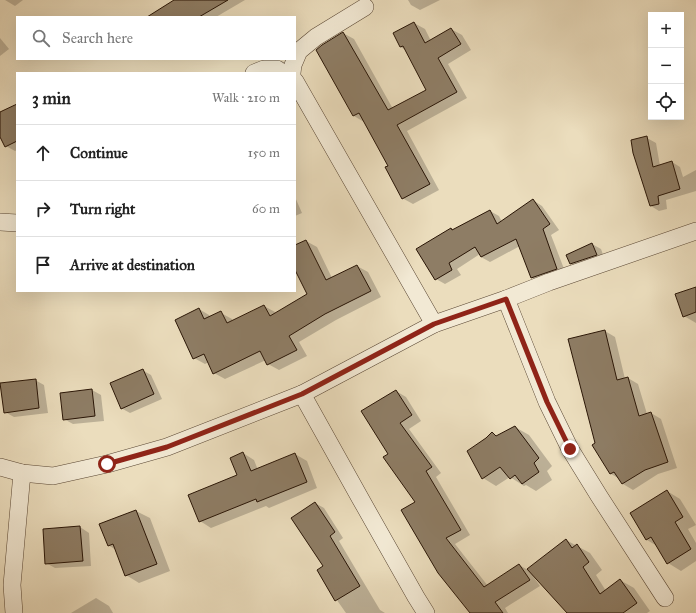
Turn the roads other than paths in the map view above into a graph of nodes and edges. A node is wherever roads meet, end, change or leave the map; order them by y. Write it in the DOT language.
graph roads {
  1 [pos="365,7"];
  2 [pos="296,57"];
  3 [pos="295,60"];
  4 [pos="256,72"];
  5 [pos="282,72"];
  6 [pos="292,72"];
  7 [pos="296,83"];
  8 [pos="0,222"];
  9 [pos="16,223"];
  10 [pos="696,231"];
  11 [pos="506,299"];
  12 [pos="434,324"];
  13 [pos="302,394"];
  14 [pos="0,467"];
  15 [pos="22,473"];
  16 [pos="665,598"];
  17 [pos="14,613"];
  18 [pos="426,613"];
  1 -- 2 [label="street"];
  3 -- 6 [label="street"];
  4 -- 5 [label="street"];
  7 -- 12 [label="street"];
  8 -- 9 [label="street"];
  10 -- 11 [label="street"];
  11 -- 12 [label="street"];
  11 -- 16 [label="street"];
  12 -- 13 [label="street"];
  13 -- 15 [label="street"];
  13 -- 18 [label="street"];
  14 -- 15 [label="street"];
  15 -- 17 [label="street"];
}
